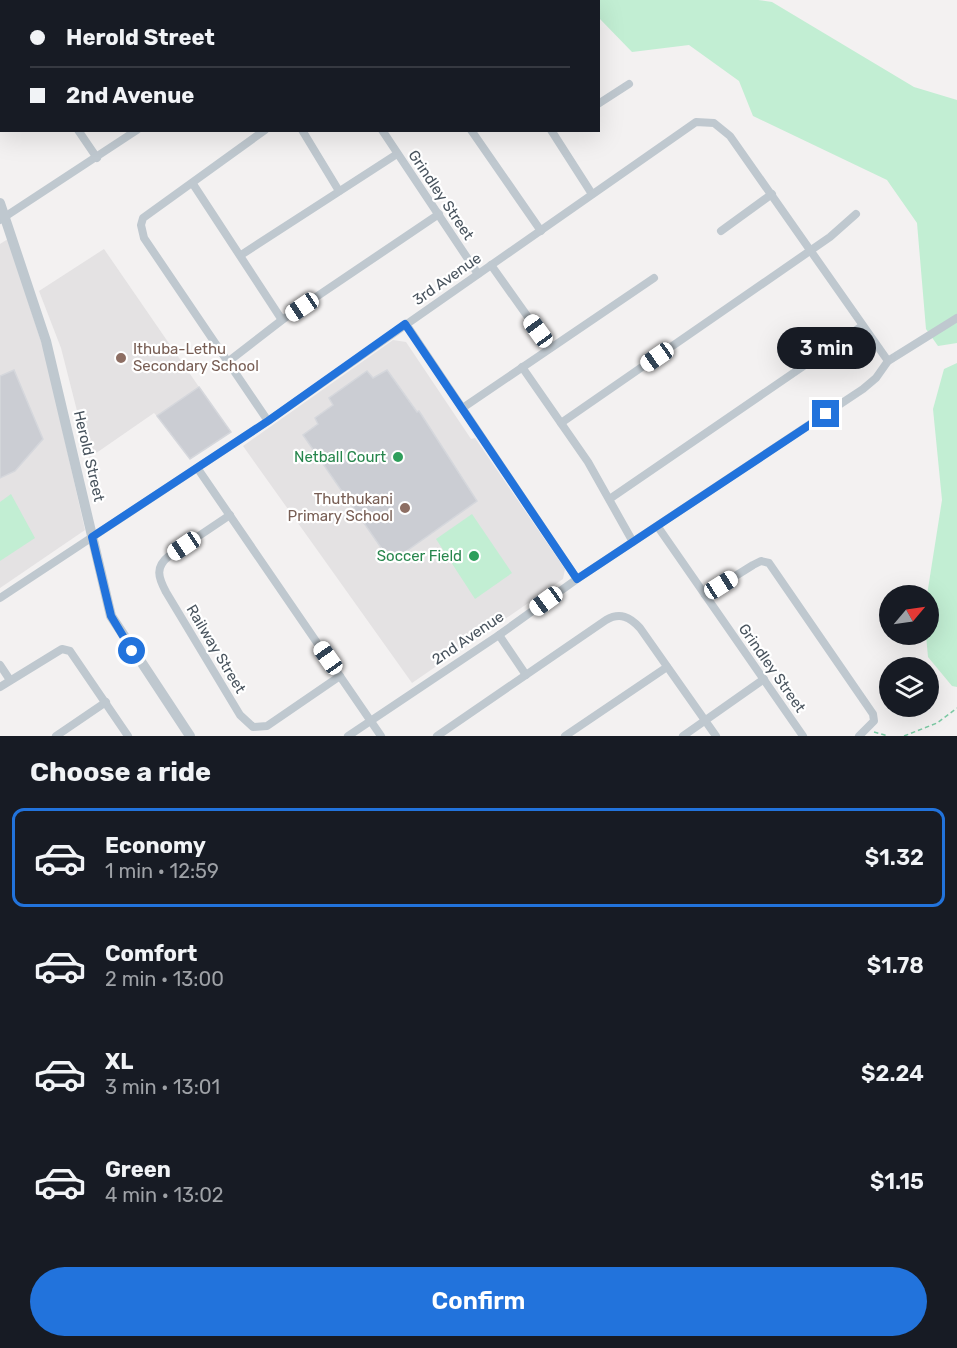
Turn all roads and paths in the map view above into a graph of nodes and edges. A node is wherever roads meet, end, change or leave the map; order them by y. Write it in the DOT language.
graph roads {
  1 [pos="629,84"];
  2 [pos="600,103"];
  3 [pos="79,132"];
  4 [pos="134,132"];
  5 [pos="262,132"];
  6 [pos="303,132"];
  7 [pos="383,132"];
  8 [pos="472,132"];
  9 [pos="554,132"];
  10 [pos="397,154"];
  11 [pos="97,158"];
  12 [pos="193,184"];
  13 [pos="339,191"];
  14 [pos="592,194"];
  15 [pos="772,194"];
  16 [pos="0,202"];
  17 [pos="439,214"];
  18 [pos="856,214"];
  19 [pos="2,218"];
  20 [pos="541,231"];
  21 [pos="721,231"];
  22 [pos="810,250"];
  23 [pos="241,255"];
  24 [pos="491,265"];
  25 [pos="478,274"];
  26 [pos="654,278"];
  27 [pos="957,318"];
  28 [pos="282,320"];
  29 [pos="405,324"];
  30 [pos="862,326"];
  31 [pos="550,348"];
  32 [pos="229,361"];
  33 [pos="888,361"];
  34 [pos="522,367"];
  35 [pos="464,407"];
  36 [pos="268,421"];
  37 [pos="561,423"];
  38 [pos="198,469"];
  39 [pos="611,498"];
  40 [pos="230,515"];
  41 [pos="657,527"];
  42 [pos="92,537"];
  43 [pos="633,542"];
  44 [pos="577,579"];
  45 [pos="705,595"];
  46 [pos="0,598"];
  47 [pos="499,636"];
  48 [pos="0,665"];
  49 [pos="667,667"];
  50 [pos="526,675"];
  51 [pos="340,676"];
  52 [pos="764,679"];
  53 [pos="10,680"];
  54 [pos="0,687"];
  55 [pos="106,702"];
  56 [pos="957,708"];
  57 [pos="370,720"];
  58 [pos="705,720"];
  59 [pos="867,730"];
  60 [pos="56,736"];
  61 [pos="128,736"];
  62 [pos="190,736"];
  63 [pos="348,736"];
  64 [pos="381,736"];
  65 [pos="437,736"];
  66 [pos="565,736"];
  67 [pos="683,736"];
  68 [pos="716,736"];
  69 [pos="803,736"];
  70 [pos="859,736"];
  71 [pos="888,736"];
  72 [pos="904,736"];
  1 -- 2 [label="street"];
  3 -- 11 [label="street"];
  4 -- 11 [label="street"];
  5 -- 12 [label="street"];
  6 -- 13 [label="street"];
  7 -- 10 [label="street, Grindley Street"];
  8 -- 20 [label="street"];
  9 -- 14 [label="street"];
  10 -- 13 [label="street"];
  10 -- 17 [label="street, Grindley Street"];
  11 -- 19 [label="street"];
  12 -- 23 [label="street"];
  12 -- 32 [label="street"];
  13 -- 23 [label="street"];
  14 -- 15 [label="street, 3rd Avenue"];
  14 -- 20 [label="street, 3rd Avenue"];
  15 -- 21 [label="street"];
  15 -- 22 [label="street"];
  16 -- 19 [label="street, Herold Street"];
  17 -- 25 [label="street, Grindley Street"];
  17 -- 28 [label="street"];
  18 -- 22 [label="street"];
  19 -- 42 [label="street, Herold Street"];
  20 -- 24 [label="street, 3rd Avenue"];
  22 -- 30 [label="street"];
  22 -- 37 [label="street"];
  23 -- 28 [label="street"];
  24 -- 25 [label="street, 3rd Avenue"];
  24 -- 31 [label="street"];
  25 -- 29 [label="street, 3rd Avenue"];
  26 -- 31 [label="street"];
  27 -- 33 [label="street, 2nd Avenue"];
  28 -- 32 [label="street"];
  29 -- 35 [label="street"];
  29 -- 36 [label="street, 3rd Avenue"];
  30 -- 33 [label="street"];
  30 -- 39 [label="street"];
  31 -- 34 [label="street"];
  32 -- 36 [label="street"];
  33 -- 41 [label="street, 2nd Avenue"];
  34 -- 35 [label="street"];
  34 -- 37 [label="street"];
  35 -- 44 [label="street"];
  36 -- 38 [label="street, 3rd Avenue"];
  37 -- 39 [label="street"];
  38 -- 40 [label="street"];
  38 -- 42 [label="street, 3rd Avenue"];
  39 -- 43 [label="street"];
  40 -- 51 [label="street"];
  40 -- 51 [label="street, Railway Street"];
  41 -- 43 [label="street, 2nd Avenue"];
  41 -- 45 [label="street, Grindley Street"];
  42 -- 46 [label="street, 3rd Avenue"];
  42 -- 62 [label="street, Herold Street"];
  43 -- 44 [label="street, 2nd Avenue"];
  44 -- 47 [label="street, 2nd Avenue"];
  45 -- 52 [label="street, Grindley Street"];
  45 -- 59 [label="street"];
  47 -- 50 [label="street"];
  47 -- 57 [label="street, 2nd Avenue"];
  48 -- 53 [label="street"];
  49 -- 50 [label="street"];
  49 -- 58 [label="street"];
  49 -- 66 [label="street"];
  50 -- 65 [label="street"];
  51 -- 57 [label="street"];
  52 -- 58 [label="street"];
  52 -- 69 [label="street, Grindley Street"];
  53 -- 54 [label="street"];
  53 -- 55 [label="street"];
  55 -- 60 [label="street"];
  55 -- 61 [label="street"];
  56 -- 72 [label="path"];
  57 -- 63 [label="street, 2nd Avenue"];
  57 -- 64 [label="street"];
  58 -- 67 [label="street"];
  58 -- 68 [label="street"];
  59 -- 70 [label="street"];
  59 -- 71 [label="path"];
}
